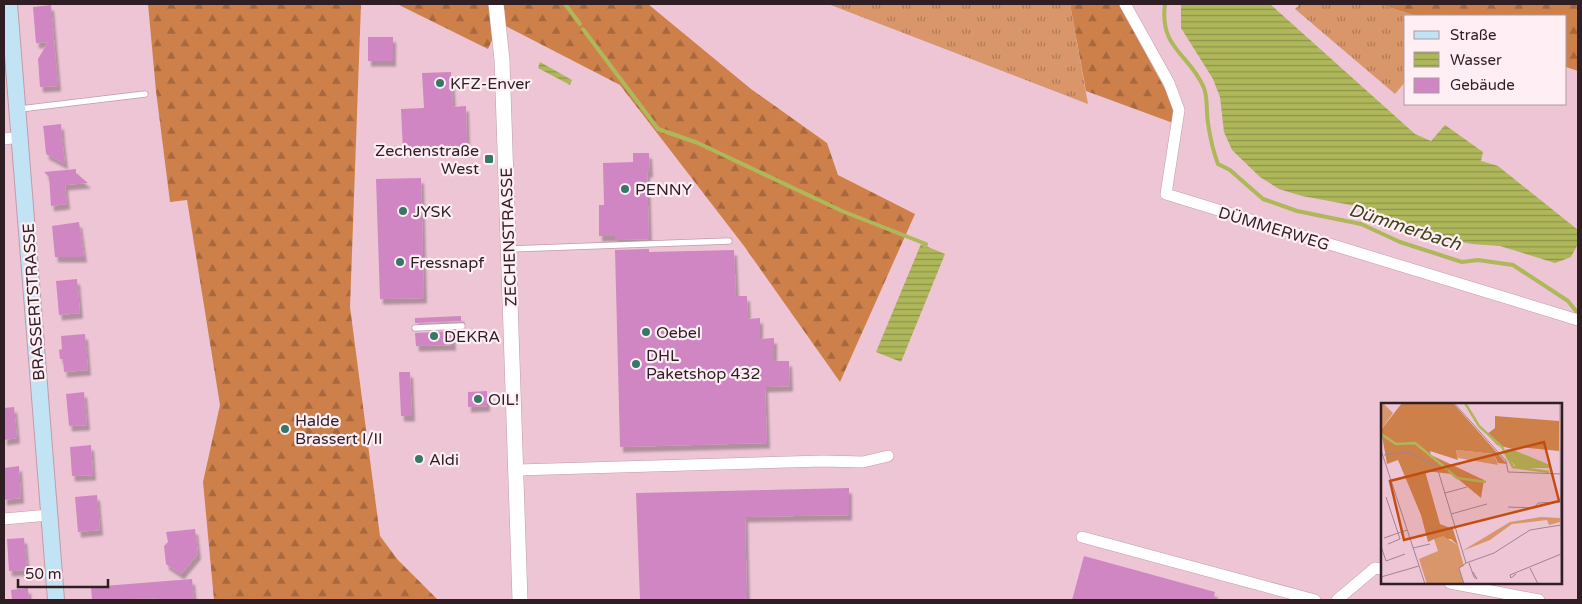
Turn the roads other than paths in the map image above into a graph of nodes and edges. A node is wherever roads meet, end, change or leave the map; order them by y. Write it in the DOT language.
graph roads {
  1 [pos="9,4"];
  2 [pos="496,4"];
  3 [pos="1125,4"];
  4 [pos="145,94"];
  5 [pos="18,109"];
  6 [pos="12,138"];
  7 [pos="729,242"];
  8 [pos="508,249"];
  9 [pos="1578,320"];
  10 [pos="462,326"];
  11 [pos="415,328"];
  12 [pos="888,456"];
  13 [pos="517,470"];
  14 [pos="50,515"];
  15 [pos="4,519"];
  16 [pos="1082,537"];
  17 [pos="1381,569"];
  18 [pos="1455,584"];
  19 [pos="56,600"];
  20 [pos="520,600"];
  21 [pos="1315,600"];
  22 [pos="1337,600"];
  23 [pos="1539,600"];
  1 -- 5 [label="main road, BRASSERTSTRASSE"];
  2 -- 8 [label="street, ZECHENSTRASSE"];
  3 -- 9 [label="street, DÜMMERWEG"];
  4 -- 5 [label="lane"];
  5 -- 6 [label="main road, BRASSERTSTRASSE"];
  6 -- 14 [label="main road, BRASSERTSTRASSE"];
  7 -- 8 [label="lane"];
  8 -- 13 [label="street, ZECHENSTRASSE"];
  10 -- 11 [label="lane"];
  12 -- 13 [label="street"];
  13 -- 20 [label="street, ZECHENSTRASSE"];
  14 -- 15 [label="street"];
  14 -- 19 [label="main road, BRASSERTSTRASSE"];
  16 -- 21 [label="street"];
  17 -- 22 [label="street"];
  18 -- 23 [label="street"];
}
